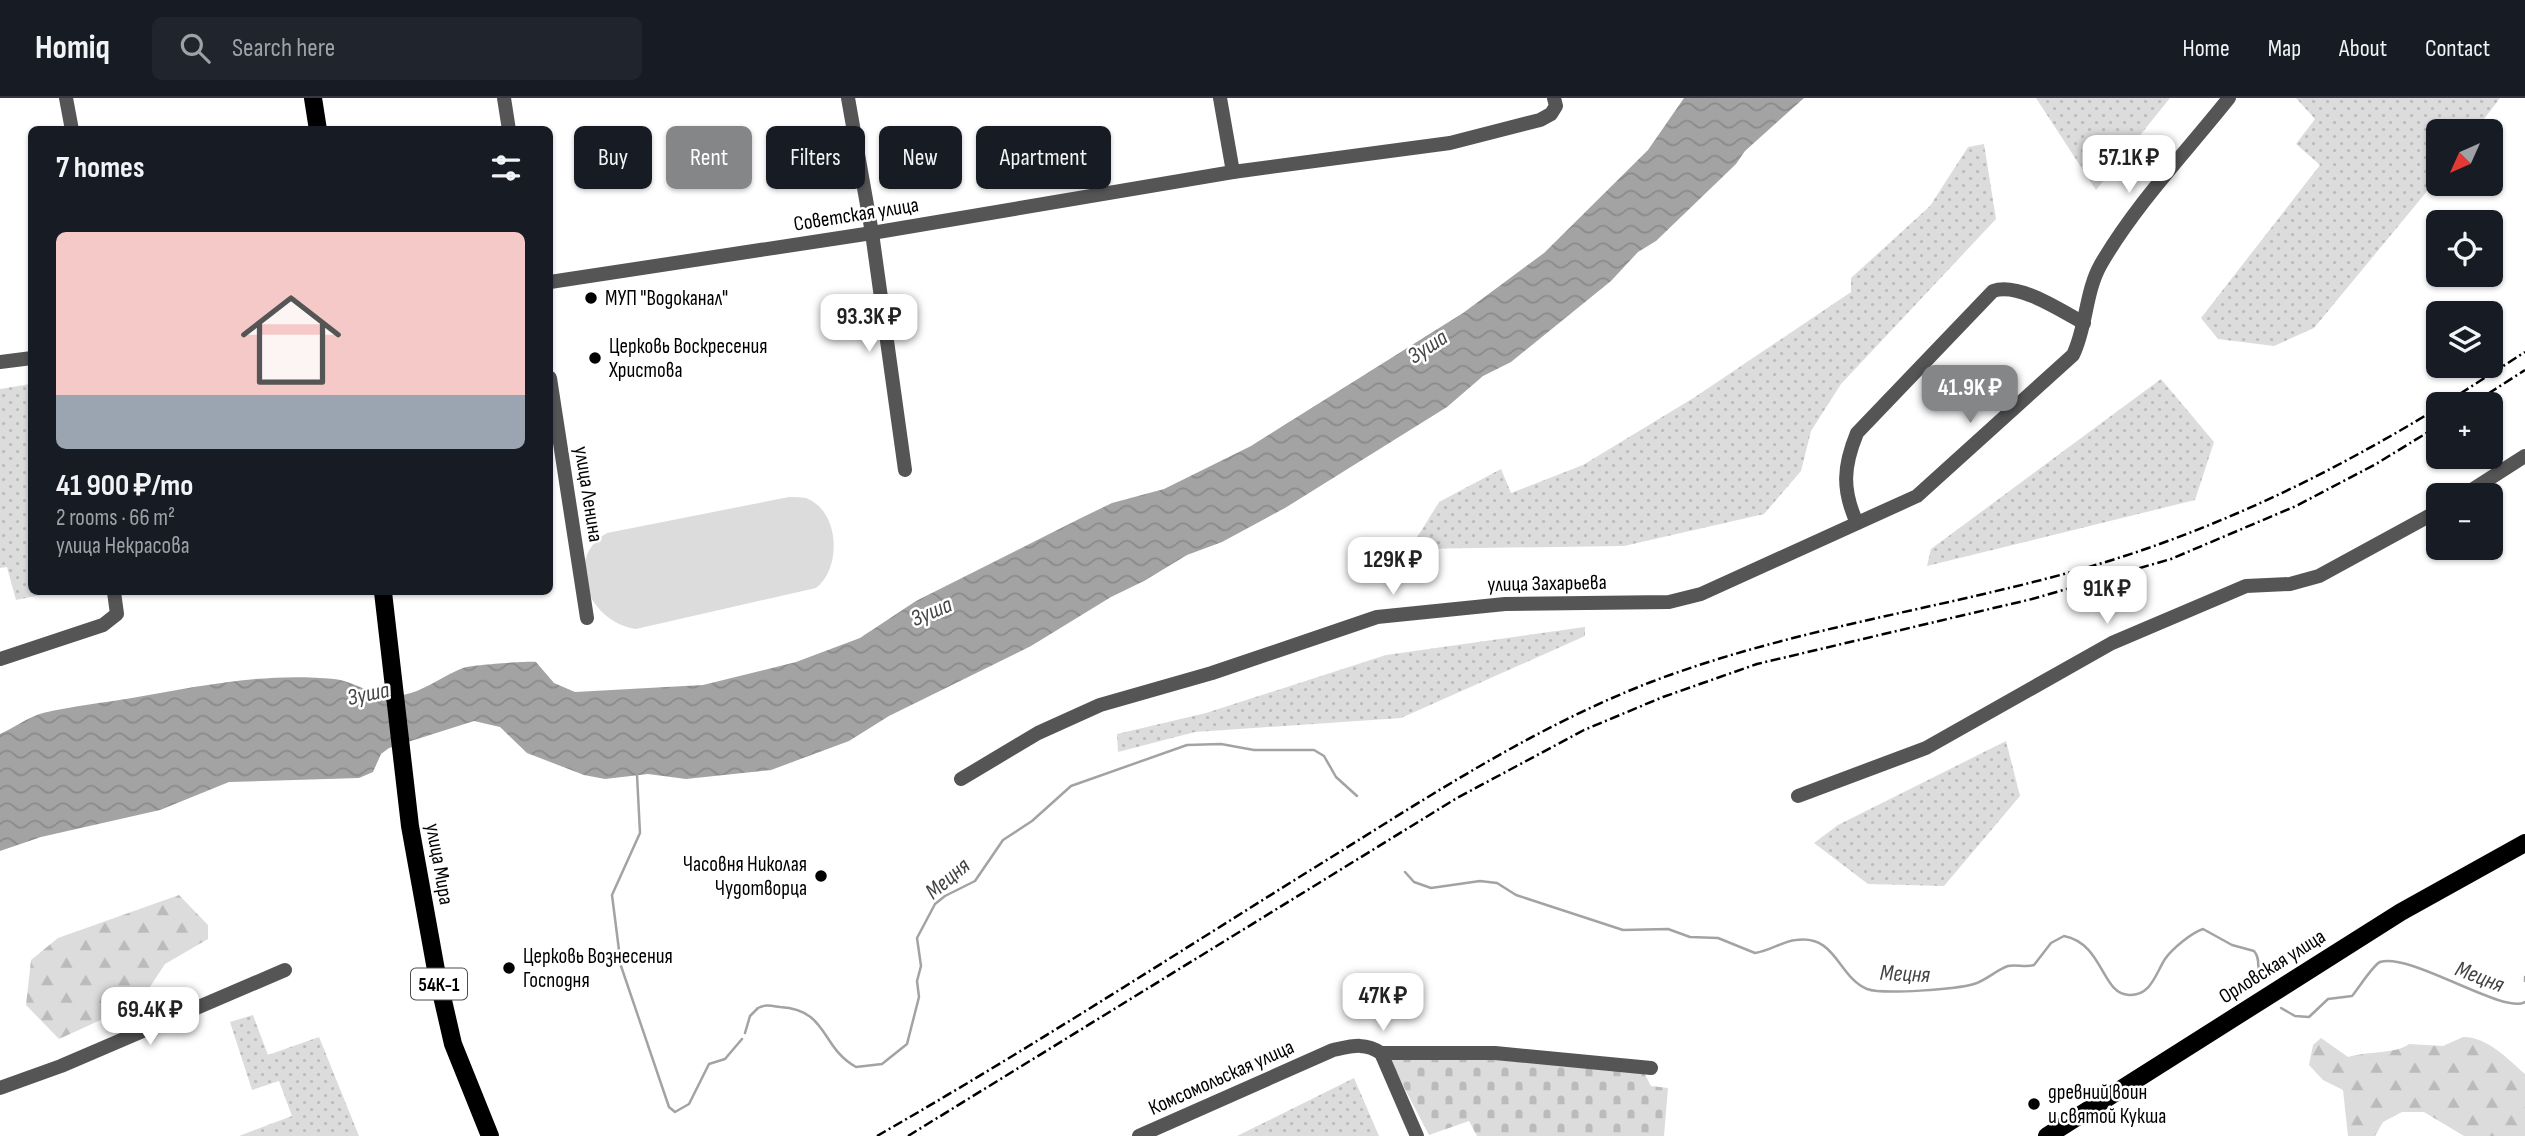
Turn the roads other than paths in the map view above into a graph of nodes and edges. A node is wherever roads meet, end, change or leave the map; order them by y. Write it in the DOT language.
graph roads {
  1 [pos="66,98"];
  2 [pos="313,98"];
  3 [pos="504,98"];
  4 [pos="848,98"];
  5 [pos="1220,98"];
  6 [pos="1554,98"];
  7 [pos="2229,98"];
  8 [pos="71,126"];
  9 [pos="317,126"];
  10 [pos="508,126"];
  11 [pos="1233,172"];
  12 [pos="872,233"];
  13 [pos="553,282"];
  14 [pos="2084,322"];
  15 [pos="28,358"];
  16 [pos="0,362"];
  17 [pos="553,397"];
  18 [pos="2525,456"];
  19 [pos="905,470"];
  20 [pos="2483,483"];
  21 [pos="2426,518"];
  22 [pos="1857,523"];
  23 [pos="114,595"];
  24 [pos="383,595"];
  25 [pos="587,618"];
  26 [pos="0,659"];
  27 [pos="961,779"];
  28 [pos="1798,796"];
  29 [pos="2525,843"];
  30 [pos="285,970"];
  31 [pos="1381,1053"];
  32 [pos="1651,1068"];
  33 [pos="0,1088"];
  34 [pos="490,1136"];
  35 [pos="1139,1136"];
  36 [pos="1417,1136"];
  37 [pos="2047,1136"];
  1 -- 8 [label="street"];
  2 -- 9 [label="main road"];
  3 -- 10 [label="street"];
  4 -- 12 [label="street"];
  5 -- 11 [label="street"];
  6 -- 11 [label="street, Советская улица"];
  7 -- 14 [label="street, улица Захарьева"];
  11 -- 12 [label="street, Советская улица"];
  12 -- 13 [label="street, Советская улица"];
  12 -- 19 [label="street"];
  14 -- 22 [label="street, улица Захарьева"];
  14 -- 22 [label="street"];
  15 -- 16 [label="street"];
  17 -- 25 [label="street, улица Ленина"];
  18 -- 20 [label="street"];
  21 -- 28 [label="street"];
  22 -- 27 [label="street, улица Захарьева"];
  23 -- 26 [label="street"];
  24 -- 34 [label="main road, улица Мира / 54К-1"];
  29 -- 37 [label="main road, Орловская улица"];
  30 -- 33 [label="street"];
  31 -- 32 [label="street, Комсомольская улица"];
  31 -- 35 [label="street, Комсомольская улица"];
  31 -- 36 [label="street"];
}
